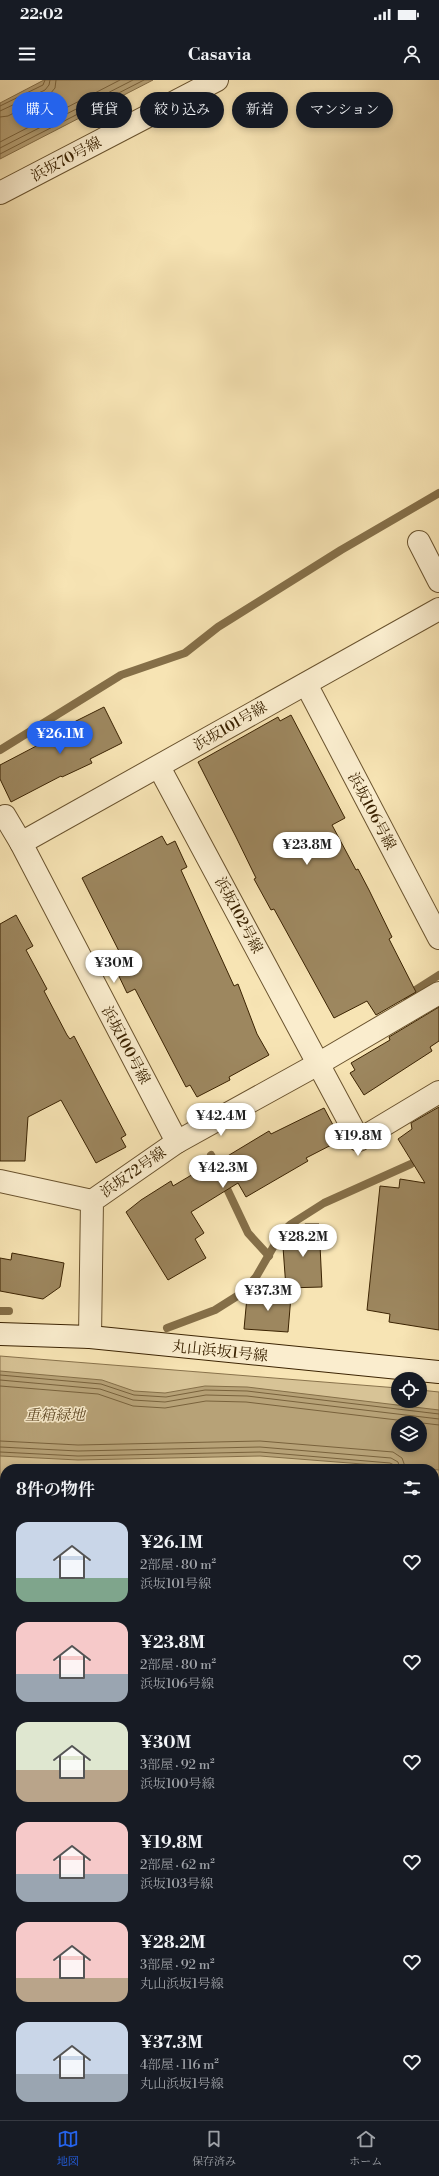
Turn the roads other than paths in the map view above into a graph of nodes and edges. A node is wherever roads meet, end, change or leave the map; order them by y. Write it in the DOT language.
graph roads {
  1 [pos="217,80"];
  2 [pos="0,193"];
  3 [pos="419,542"];
  4 [pos="439,580"];
  5 [pos="439,609"];
  6 [pos="306,684"];
  7 [pos="159,767"];
  8 [pos="4,816"];
  9 [pos="21,842"];
  10 [pos="439,938"];
  11 [pos="439,993"];
  12 [pos="318,1064"];
  13 [pos="439,1092"];
  14 [pos="177,1142"];
  15 [pos="0,1181"];
  16 [pos="92,1201"];
  17 [pos="0,1334"];
  18 [pos="90,1337"];
  19 [pos="439,1372"];
  1 -- 2 [label="street, 浜坂70号線"];
  3 -- 4 [label="street"];
  5 -- 6 [label="street, 浜坂101号線"];
  6 -- 7 [label="street, 浜坂101号線"];
  6 -- 10 [label="street, 浜坂106号線"];
  7 -- 9 [label="street, 浜坂101号線"];
  7 -- 12 [label="street, 浜坂102号線"];
  8 -- 9 [label="street, 浜坂100号線"];
  9 -- 14 [label="street, 浜坂100号線"];
  11 -- 12 [label="street, 浜坂72号線"];
  12 -- 13 [label="street, 浜坂102号線"];
  12 -- 14 [label="street, 浜坂72号線"];
  14 -- 16 [label="street, 浜坂72号線"];
  15 -- 16 [label="street"];
  16 -- 18 [label="street, 浜坂72号線"];
  17 -- 18 [label="street, 丸山浜坂1号線"];
  18 -- 19 [label="street, 丸山浜坂1号線"];
}
